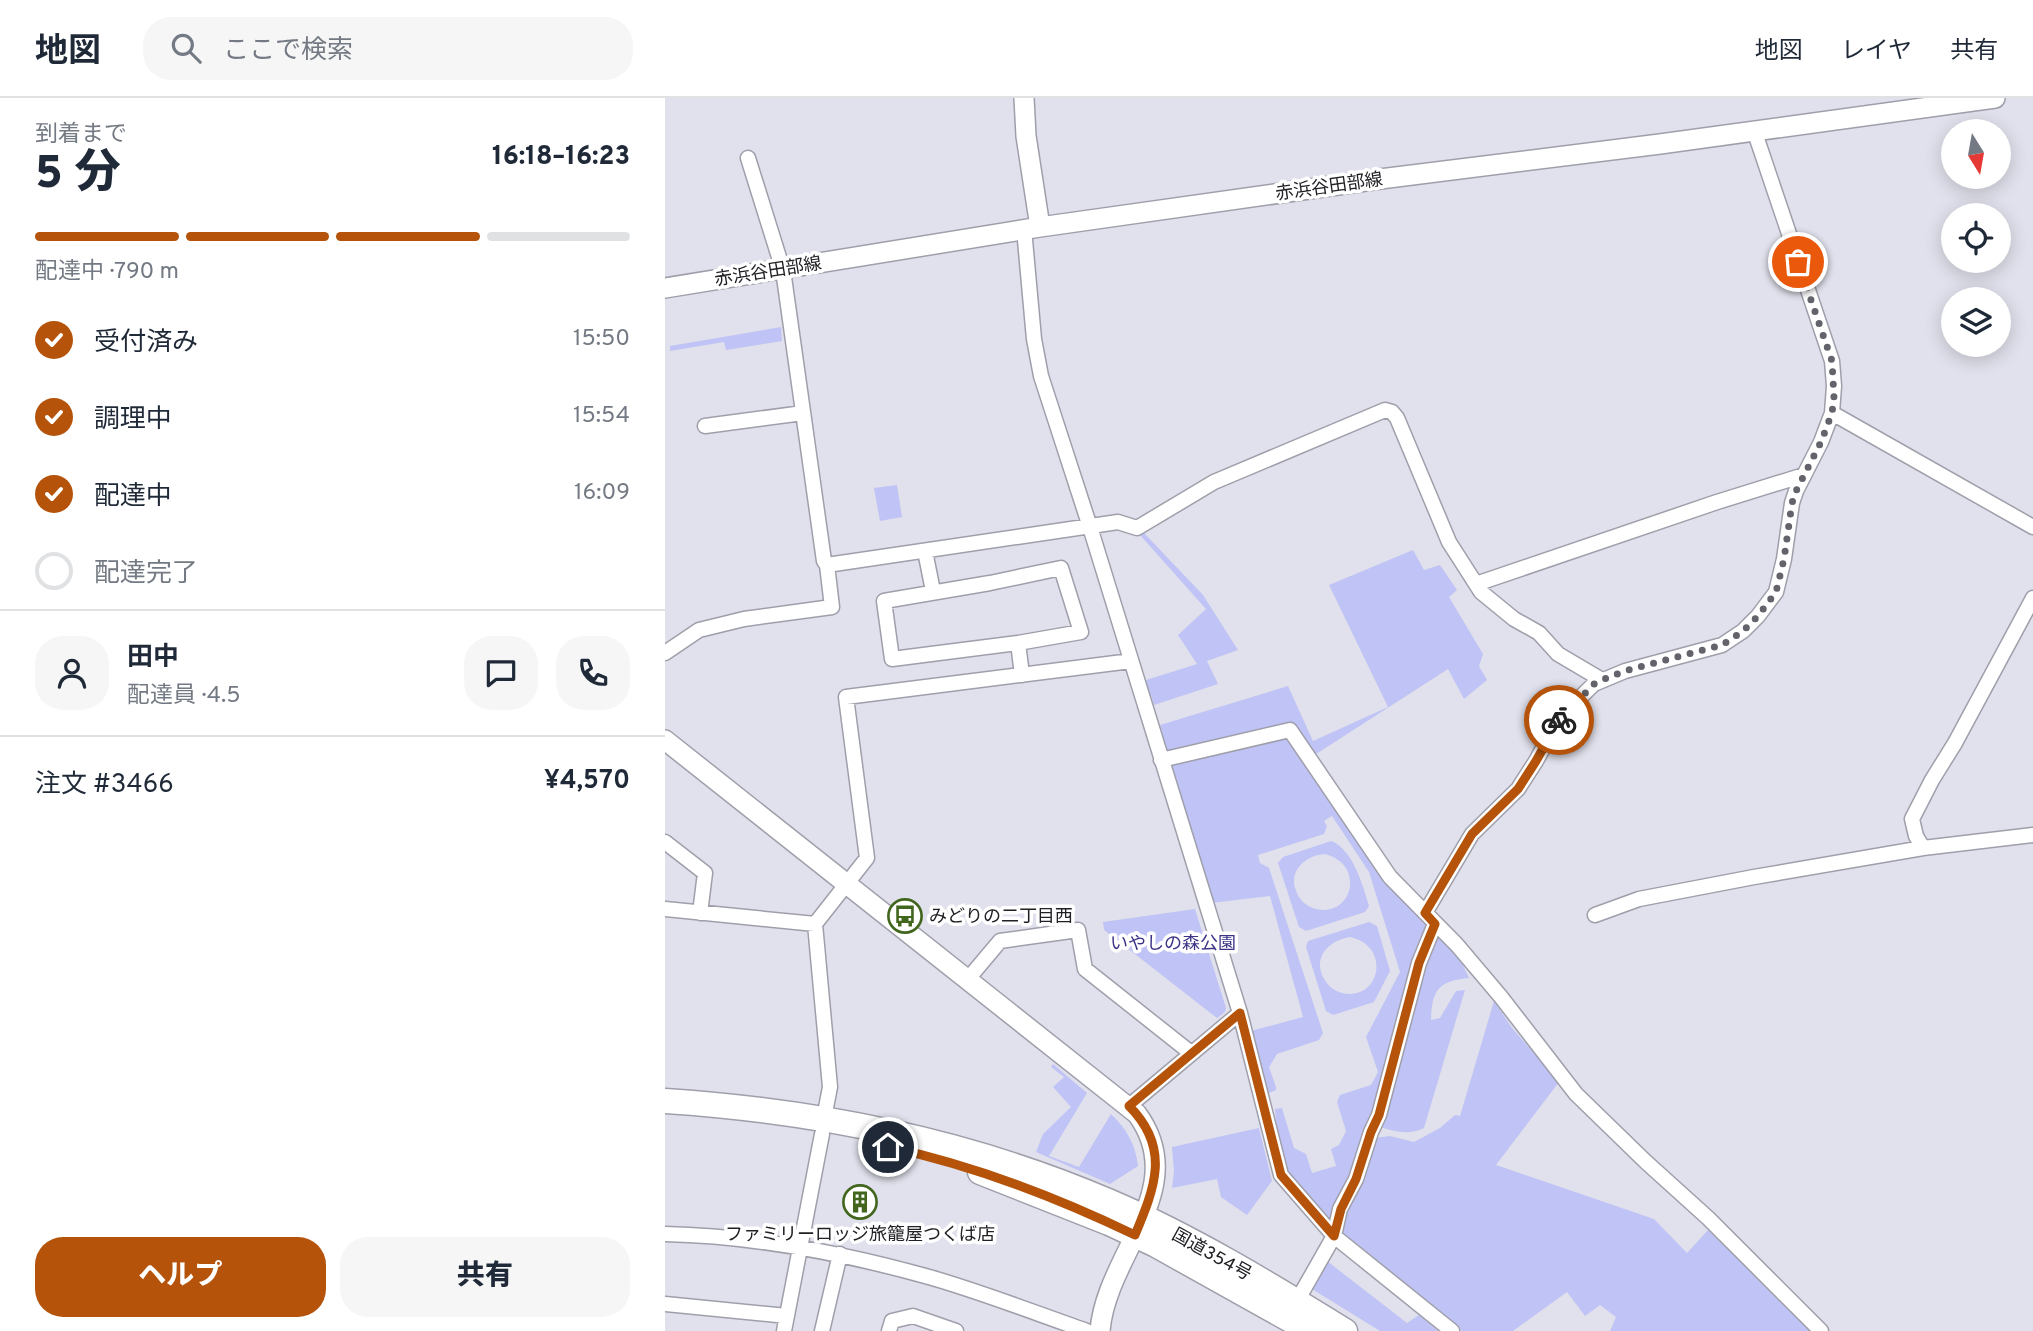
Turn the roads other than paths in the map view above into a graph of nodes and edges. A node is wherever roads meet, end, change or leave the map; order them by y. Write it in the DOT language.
graph roads {
  1 [pos="1024,98"];
  2 [pos="1995,98"];
  3 [pos="1754,130"];
  4 [pos="748,158"];
  5 [pos="1032,228"];
  6 [pos="783,270"];
  7 [pos="665,288"];
  8 [pos="803,413"];
  9 [pos="1832,413"];
  10 [pos="705,426"];
  11 [pos="1804,475"];
  12 [pos="1090,527"];
  13 [pos="2033,527"];
  14 [pos="925,551"];
  15 [pos="827,565"];
  16 [pos="1476,584"];
  17 [pos="933,592"];
  18 [pos="2033,598"];
  19 [pos="1018,643"];
  20 [pos="665,653"];
  21 [pos="1131,661"];
  22 [pos="1022,675"];
  23 [pos="1602,680"];
  24 [pos="665,740"];
  25 [pos="1161,760"];
  26 [pos="2033,835"];
  27 [pos="665,842"];
  28 [pos="1923,848"];
  29 [pos="848,884"];
  30 [pos="665,909"];
  31 [pos="700,913"];
  32 [pos="1595,915"];
  33 [pos="1430,918"];
  34 [pos="815,924"];
  35 [pos="968,979"];
  36 [pos="1240,1013"];
  37 [pos="1191,1053"];
  38 [pos="665,1101"];
  39 [pos="1129,1106"];
  40 [pos="665,1117"];
  41 [pos="823,1126"];
  42 [pos="1138,1226"];
  43 [pos="665,1234"];
  44 [pos="1334,1236"];
  45 [pos="799,1246"];
  46 [pos="840,1254"];
  47 [pos="1297,1301"];
  48 [pos="665,1304"];
  49 [pos="786,1324"];
  50 [pos="822,1331"];
  51 [pos="889,1331"];
  52 [pos="956,1331"];
  53 [pos="1087,1331"];
  54 [pos="1100,1331"];
  55 [pos="1310,1331"];
  56 [pos="1345,1331"];
  57 [pos="1452,1331"];
  58 [pos="1821,1331"];
  1 -- 5 [label="main road"];
  2 -- 3 [label="main road, 赤浜谷田部線"];
  3 -- 5 [label="main road, 赤浜谷田部線"];
  3 -- 9 [label="street"];
  4 -- 6 [label="street"];
  5 -- 6 [label="main road, 赤浜谷田部線"];
  5 -- 12 [label="street"];
  6 -- 7 [label="main road, 赤浜谷田部線"];
  6 -- 8 [label="street"];
  8 -- 10 [label="street"];
  8 -- 15 [label="street"];
  9 -- 11 [label="street"];
  9 -- 13 [label="street"];
  11 -- 16 [label="street"];
  11 -- 23 [label="street"];
  12 -- 14 [label="street"];
  12 -- 16 [label="street"];
  12 -- 21 [label="street"];
  14 -- 15 [label="street"];
  14 -- 17 [label="street"];
  15 -- 20 [label="street"];
  16 -- 23 [label="street"];
  17 -- 19 [label="street"];
  17 -- 19 [label="street"];
  18 -- 28 [label="street"];
  19 -- 22 [label="street"];
  21 -- 22 [label="street"];
  21 -- 25 [label="street"];
  22 -- 29 [label="street"];
  23 -- 33 [label="street"];
  24 -- 29 [label="main road"];
  25 -- 33 [label="street"];
  25 -- 36 [label="street"];
  26 -- 28 [label="street"];
  27 -- 31 [label="street"];
  28 -- 32 [label="street"];
  29 -- 34 [label="street"];
  29 -- 35 [label="main road"];
  30 -- 31 [label="street"];
  31 -- 34 [label="street"];
  33 -- 44 [label="street"];
  33 -- 58 [label="street"];
  34 -- 41 [label="street"];
  35 -- 37 [label="street"];
  35 -- 39 [label="main road"];
  36 -- 37 [label="street"];
  36 -- 44 [label="street"];
  37 -- 39 [label="street"];
  38 -- 41 [label="highway, 国道354号"];
  39 -- 42 [label="main road"];
  40 -- 41 [label="highway, 国道354号"];
  41 -- 42 [label="highway, 国道354号"];
  41 -- 45 [label="street"];
  42 -- 47 [label="highway, 国道354号"];
  42 -- 54 [label="main road"];
  42 -- 55 [label="highway, 国道354号"];
  43 -- 45 [label="street"];
  44 -- 47 [label="street"];
  44 -- 57 [label="street"];
  45 -- 46 [label="street"];
  45 -- 49 [label="street"];
  46 -- 50 [label="street"];
  46 -- 53 [label="street"];
  47 -- 56 [label="highway, 国道354号"];
  48 -- 49 [label="street"];
  51 -- 52 [label="street"];
}
